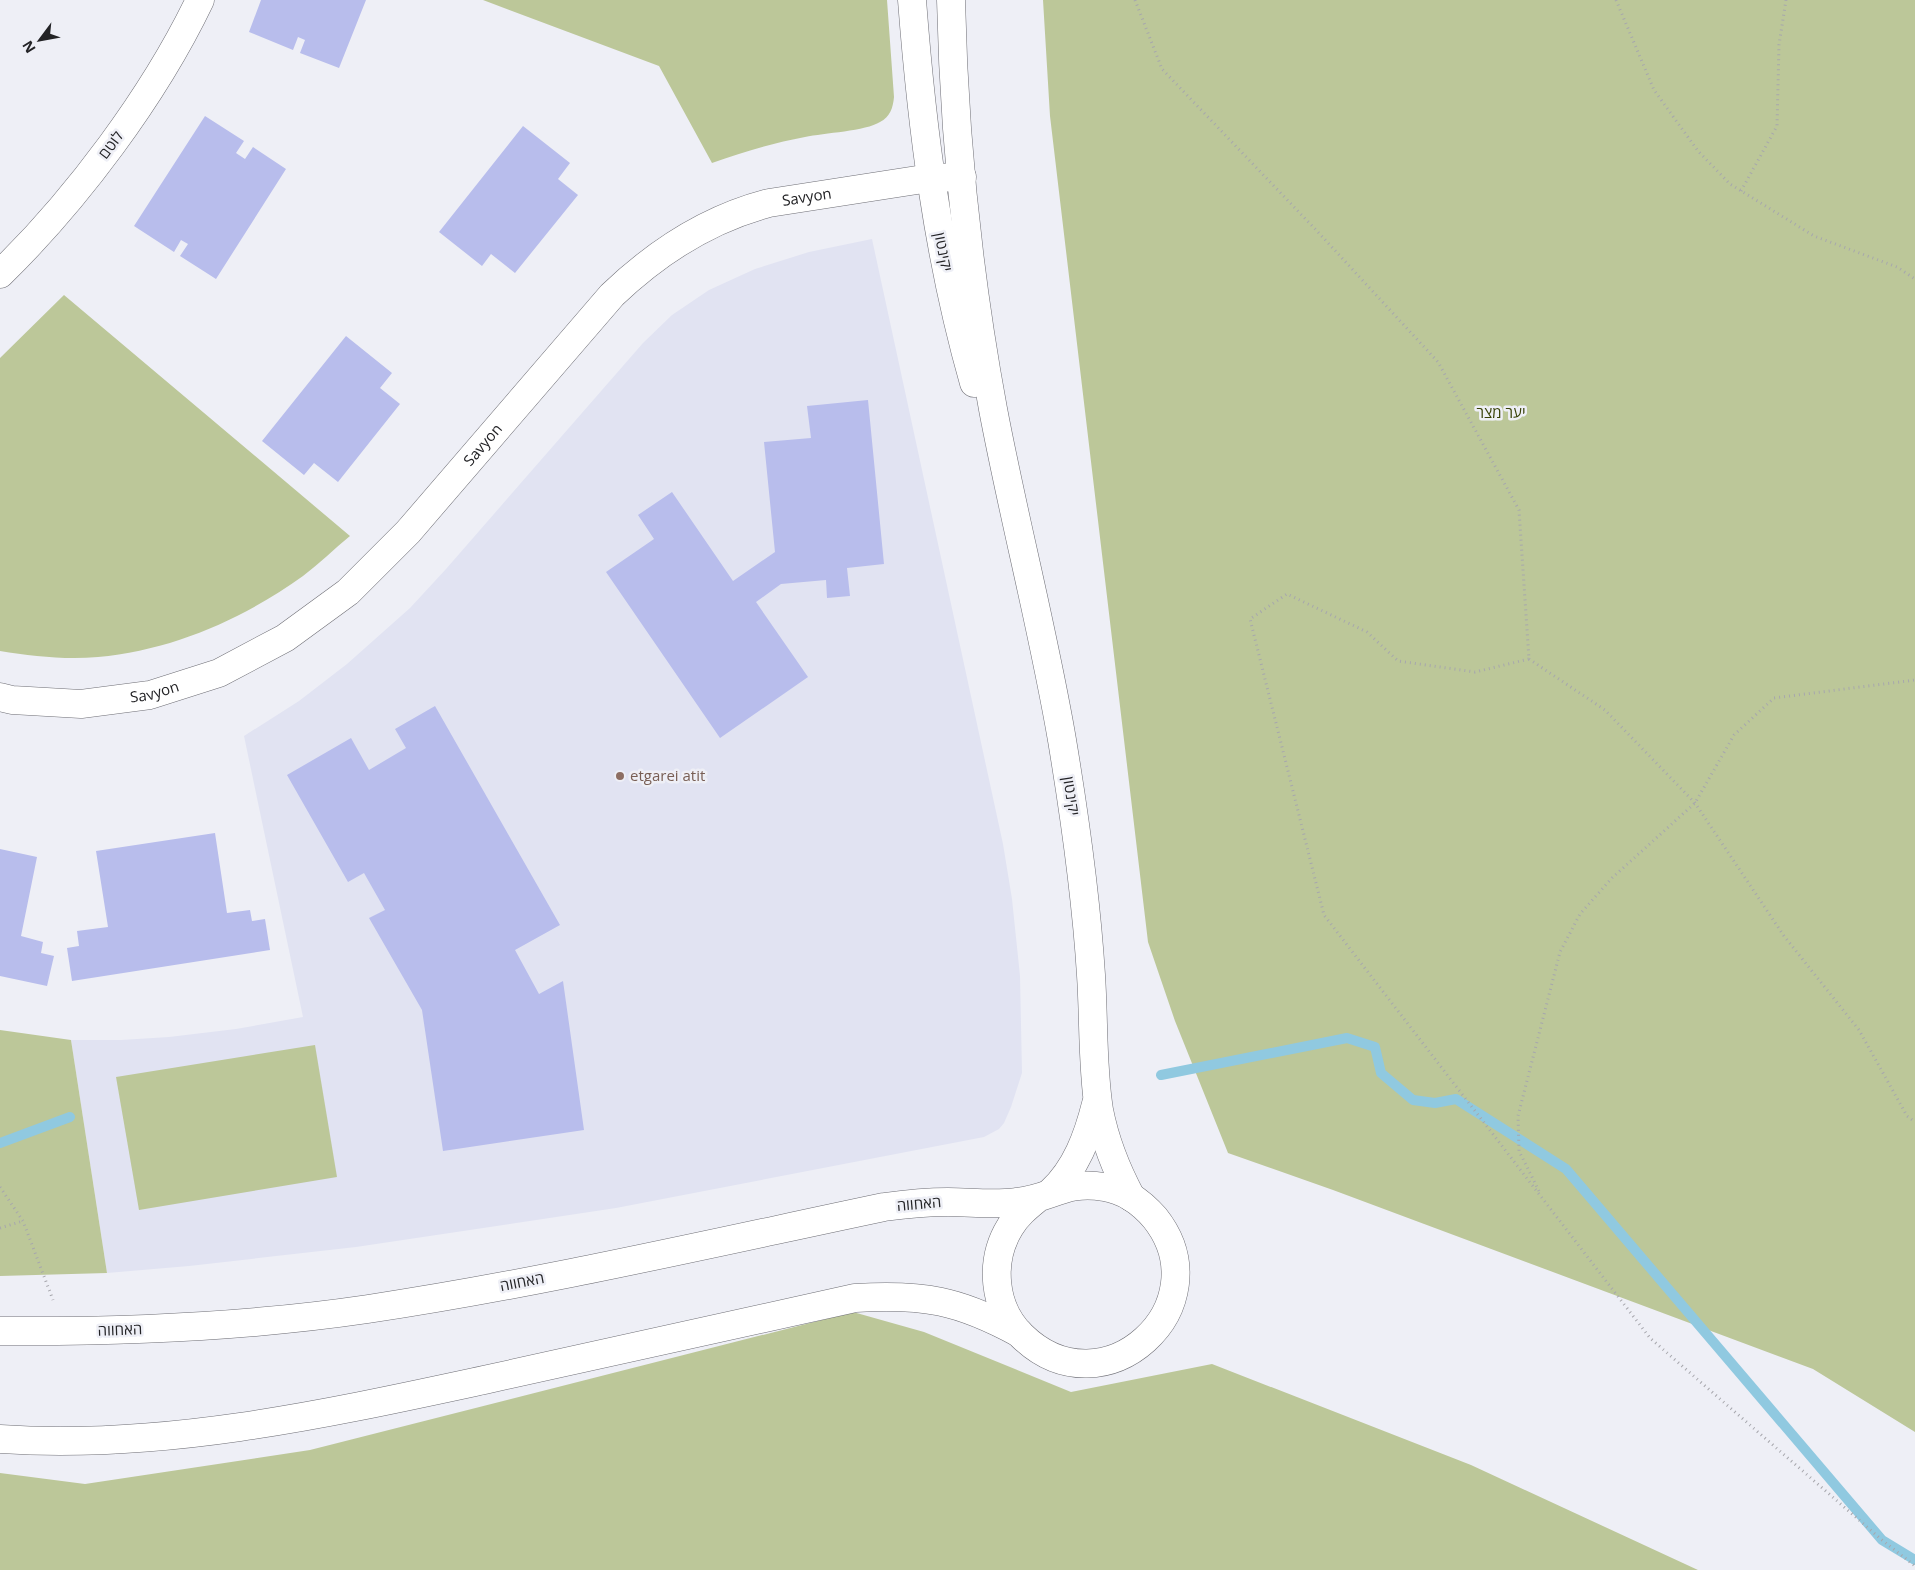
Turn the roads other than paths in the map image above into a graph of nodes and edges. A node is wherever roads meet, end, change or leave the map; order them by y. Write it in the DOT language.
graph roads {
  1 [pos="200,0"];
  2 [pos="912,0"];
  3 [pos="951,0"];
  4 [pos="962,177"];
  5 [pos="930,178"];
  6 [pos="0,274"];
  7 [pos="1010,497"];
  8 [pos="0,697"];
  9 [pos="1097,1100"];
  10 [pos="1045,1195"];
  11 [pos="1131,1197"];
  12 [pos="0,1331"];
  13 [pos="1019,1333"];
  14 [pos="0,1439"];
  1 -- 6 [label="street, לוטם"];
  2 -- 5 [label="street, יקינטון"];
  3 -- 4 [label="street, יקינטון"];
  4 -- 5 [label="street, Savyon"];
  4 -- 7 [label="street, יקינטון"];
  5 -- 7 [label="street, יקינטון"];
  5 -- 8 [label="street, Savyon"];
  7 -- 9 [label="street, יקינטון"];
  9 -- 10 [label="street, יקינטון"];
  9 -- 11 [label="street, יקינטון"];
  10 -- 11 [label="street"];
  10 -- 12 [label="street, האחווה"];
  10 -- 13 [label="street"];
  11 -- 13 [label="street"];
  13 -- 14 [label="street"];
}
